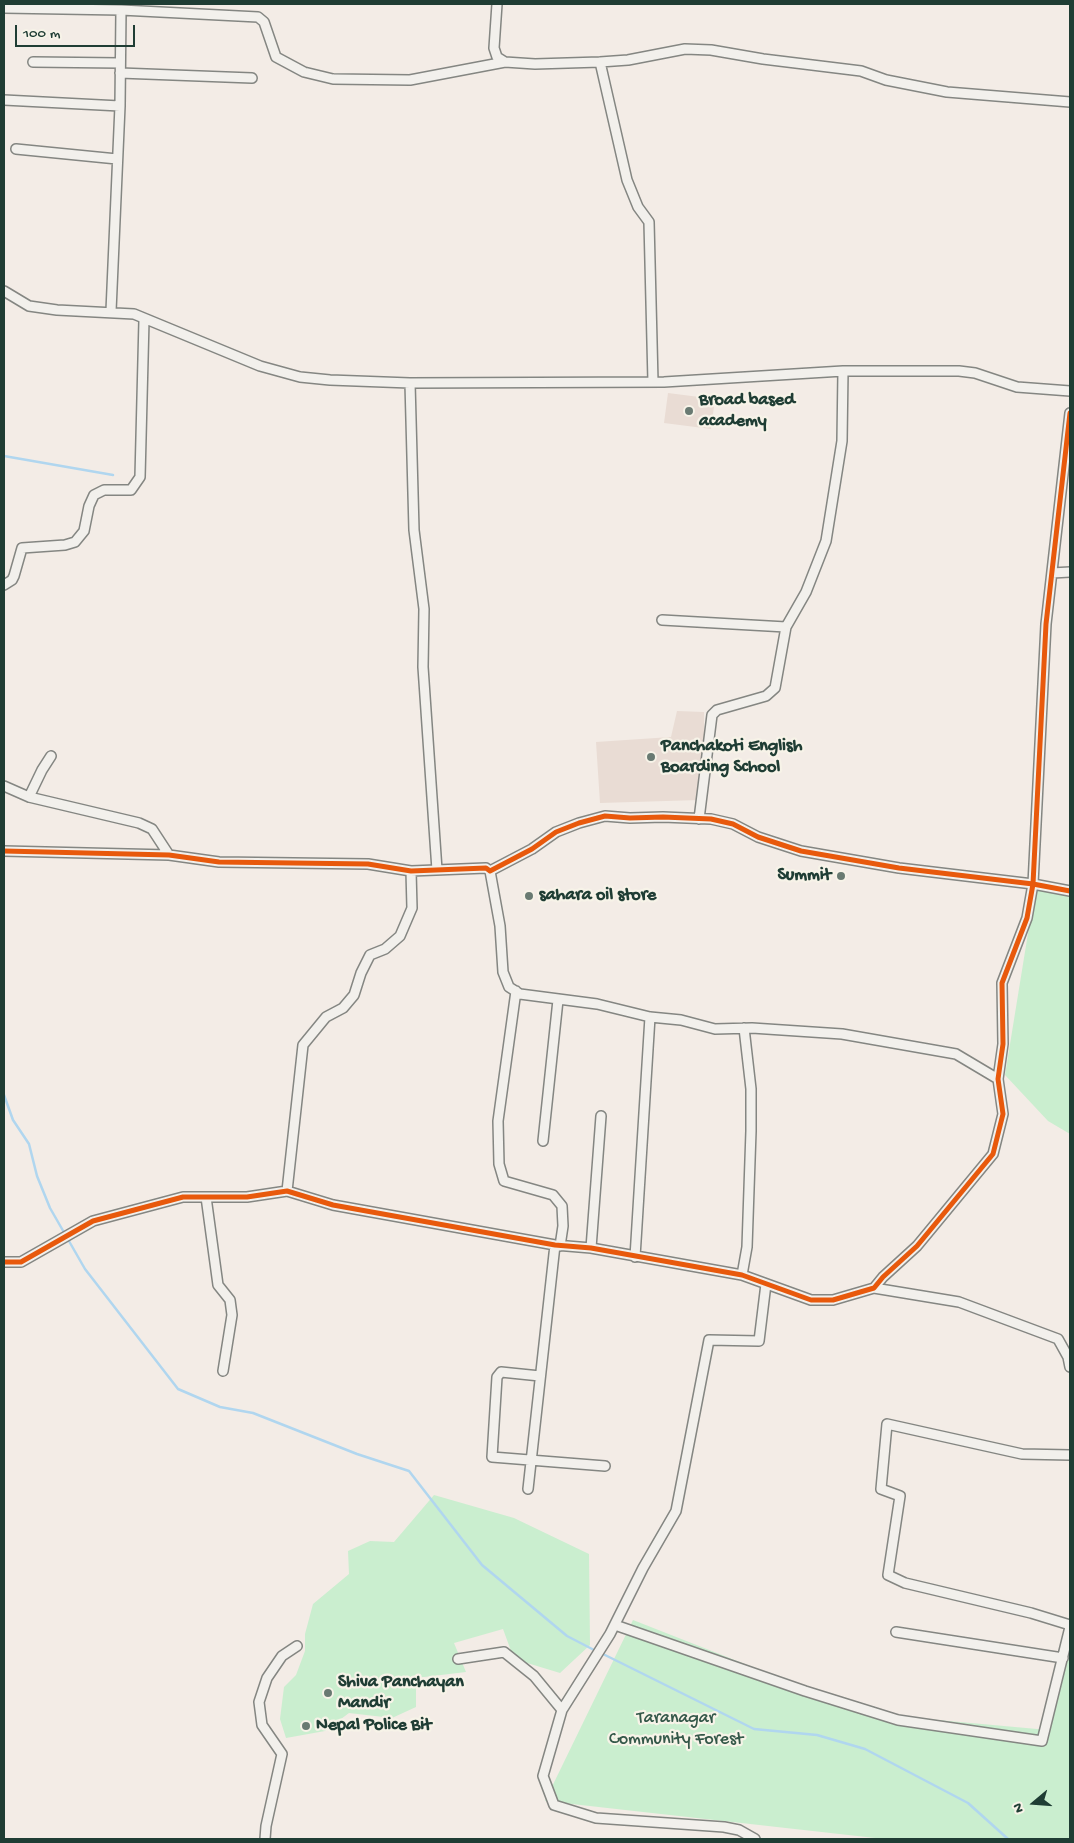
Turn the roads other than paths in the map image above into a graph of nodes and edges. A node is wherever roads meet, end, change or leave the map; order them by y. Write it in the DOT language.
graph roads {
  1 [pos="497,4"];
  2 [pos="4,8"];
  3 [pos="121,10"];
  4 [pos="33,62"];
  5 [pos="505,62"];
  6 [pos="600,62"];
  7 [pos="120,63"];
  8 [pos="120,74"];
  9 [pos="252,78"];
  10 [pos="4,100"];
  11 [pos="1070,102"];
  12 [pos="120,106"];
  13 [pos="16,149"];
  14 [pos="117,159"];
  15 [pos="4,291"];
  16 [pos="112,311"];
  17 [pos="144,320"];
  18 [pos="843,371"];
  19 [pos="653,382"];
  20 [pos="410,383"];
  21 [pos="1070,391"];
  22 [pos="1070,413"];
  23 [pos="1070,572"];
  24 [pos="1052,573"];
  25 [pos="4,584"];
  26 [pos="662,620"];
  27 [pos="786,627"];
  28 [pos="51,756"];
  29 [pos="4,786"];
  30 [pos="29,797"];
  31 [pos="699,819"];
  32 [pos="4,851"];
  33 [pos="169,855"];
  34 [pos="437,870"];
  35 [pos="411,871"];
  36 [pos="490,871"];
  37 [pos="1033,884"];
  38 [pos="1070,891"];
  39 [pos="516,991"];
  40 [pos="558,1000"];
  41 [pos="650,1017"];
  42 [pos="744,1028"];
  43 [pos="998,1079"];
  44 [pos="601,1116"];
  45 [pos="543,1141"];
  46 [pos="287,1191"];
  47 [pos="206,1197"];
  48 [pos="558,1246"];
  49 [pos="591,1248"];
  50 [pos="635,1257"];
  51 [pos="4,1262"];
  52 [pos="742,1275"];
  53 [pos="766,1284"];
  54 [pos="874,1288"];
  55 [pos="1070,1367"];
  56 [pos="222,1371"];
  57 [pos="540,1376"];
  58 [pos="1070,1455"];
  59 [pos="531,1461"];
  60 [pos="605,1466"];
  61 [pos="528,1489"];
  62 [pos="615,1625"];
  63 [pos="1070,1626"];
  64 [pos="896,1632"];
  65 [pos="297,1646"];
  66 [pos="458,1658"];
  67 [pos="1062,1658"];
  68 [pos="562,1710"];
  69 [pos="266,1839"];
  70 [pos="755,1839"];
  1 -- 5 [label="street"];
  2 -- 3 [label="street"];
  3 -- 5 [label="street"];
  3 -- 7 [label="street"];
  4 -- 7 [label="street"];
  5 -- 6 [label="street"];
  6 -- 11 [label="street"];
  6 -- 19 [label="street"];
  7 -- 8 [label="street"];
  8 -- 9 [label="street"];
  8 -- 12 [label="street"];
  10 -- 12 [label="street"];
  12 -- 14 [label="street"];
  13 -- 14 [label="street"];
  14 -- 16 [label="street"];
  15 -- 16 [label="street"];
  16 -- 17 [label="street"];
  17 -- 20 [label="street"];
  17 -- 25 [label="street"];
  18 -- 19 [label="street"];
  18 -- 21 [label="street"];
  18 -- 27 [label="street"];
  19 -- 20 [label="street"];
  20 -- 34 [label="street"];
  22 -- 24 [label="street"];
  23 -- 24 [label="street"];
  24 -- 37 [label="street"];
  26 -- 27 [label="street"];
  27 -- 31 [label="street"];
  28 -- 30 [label="street"];
  29 -- 30 [label="street"];
  30 -- 33 [label="street"];
  31 -- 36 [label="street"];
  31 -- 37 [label="street"];
  32 -- 33 [label="street"];
  33 -- 35 [label="street"];
  34 -- 35 [label="street"];
  34 -- 36 [label="street"];
  35 -- 46 [label="street"];
  36 -- 39 [label="street"];
  37 -- 38 [label="street"];
  37 -- 43 [label="street"];
  39 -- 40 [label="street"];
  39 -- 48 [label="street"];
  40 -- 41 [label="street"];
  40 -- 45 [label="street"];
  41 -- 42 [label="street"];
  41 -- 50 [label="street"];
  42 -- 43 [label="street"];
  42 -- 52 [label="street"];
  43 -- 54 [label="street"];
  44 -- 49 [label="street"];
  46 -- 47 [label="street"];
  46 -- 48 [label="street"];
  47 -- 51 [label="street"];
  47 -- 56 [label="street"];
  48 -- 49 [label="street"];
  48 -- 57 [label="street"];
  49 -- 50 [label="street"];
  50 -- 52 [label="street"];
  52 -- 53 [label="street"];
  53 -- 54 [label="street"];
  53 -- 62 [label="street"];
  54 -- 55 [label="street"];
  57 -- 59 [label="street"];
  57 -- 59 [label="street"];
  58 -- 63 [label="street"];
  59 -- 60 [label="street"];
  59 -- 61 [label="street"];
  62 -- 67 [label="street"];
  62 -- 68 [label="street"];
  63 -- 67 [label="street"];
  64 -- 67 [label="street"];
  65 -- 69 [label="street"];
  66 -- 68 [label="street"];
  68 -- 70 [label="street"];
}
